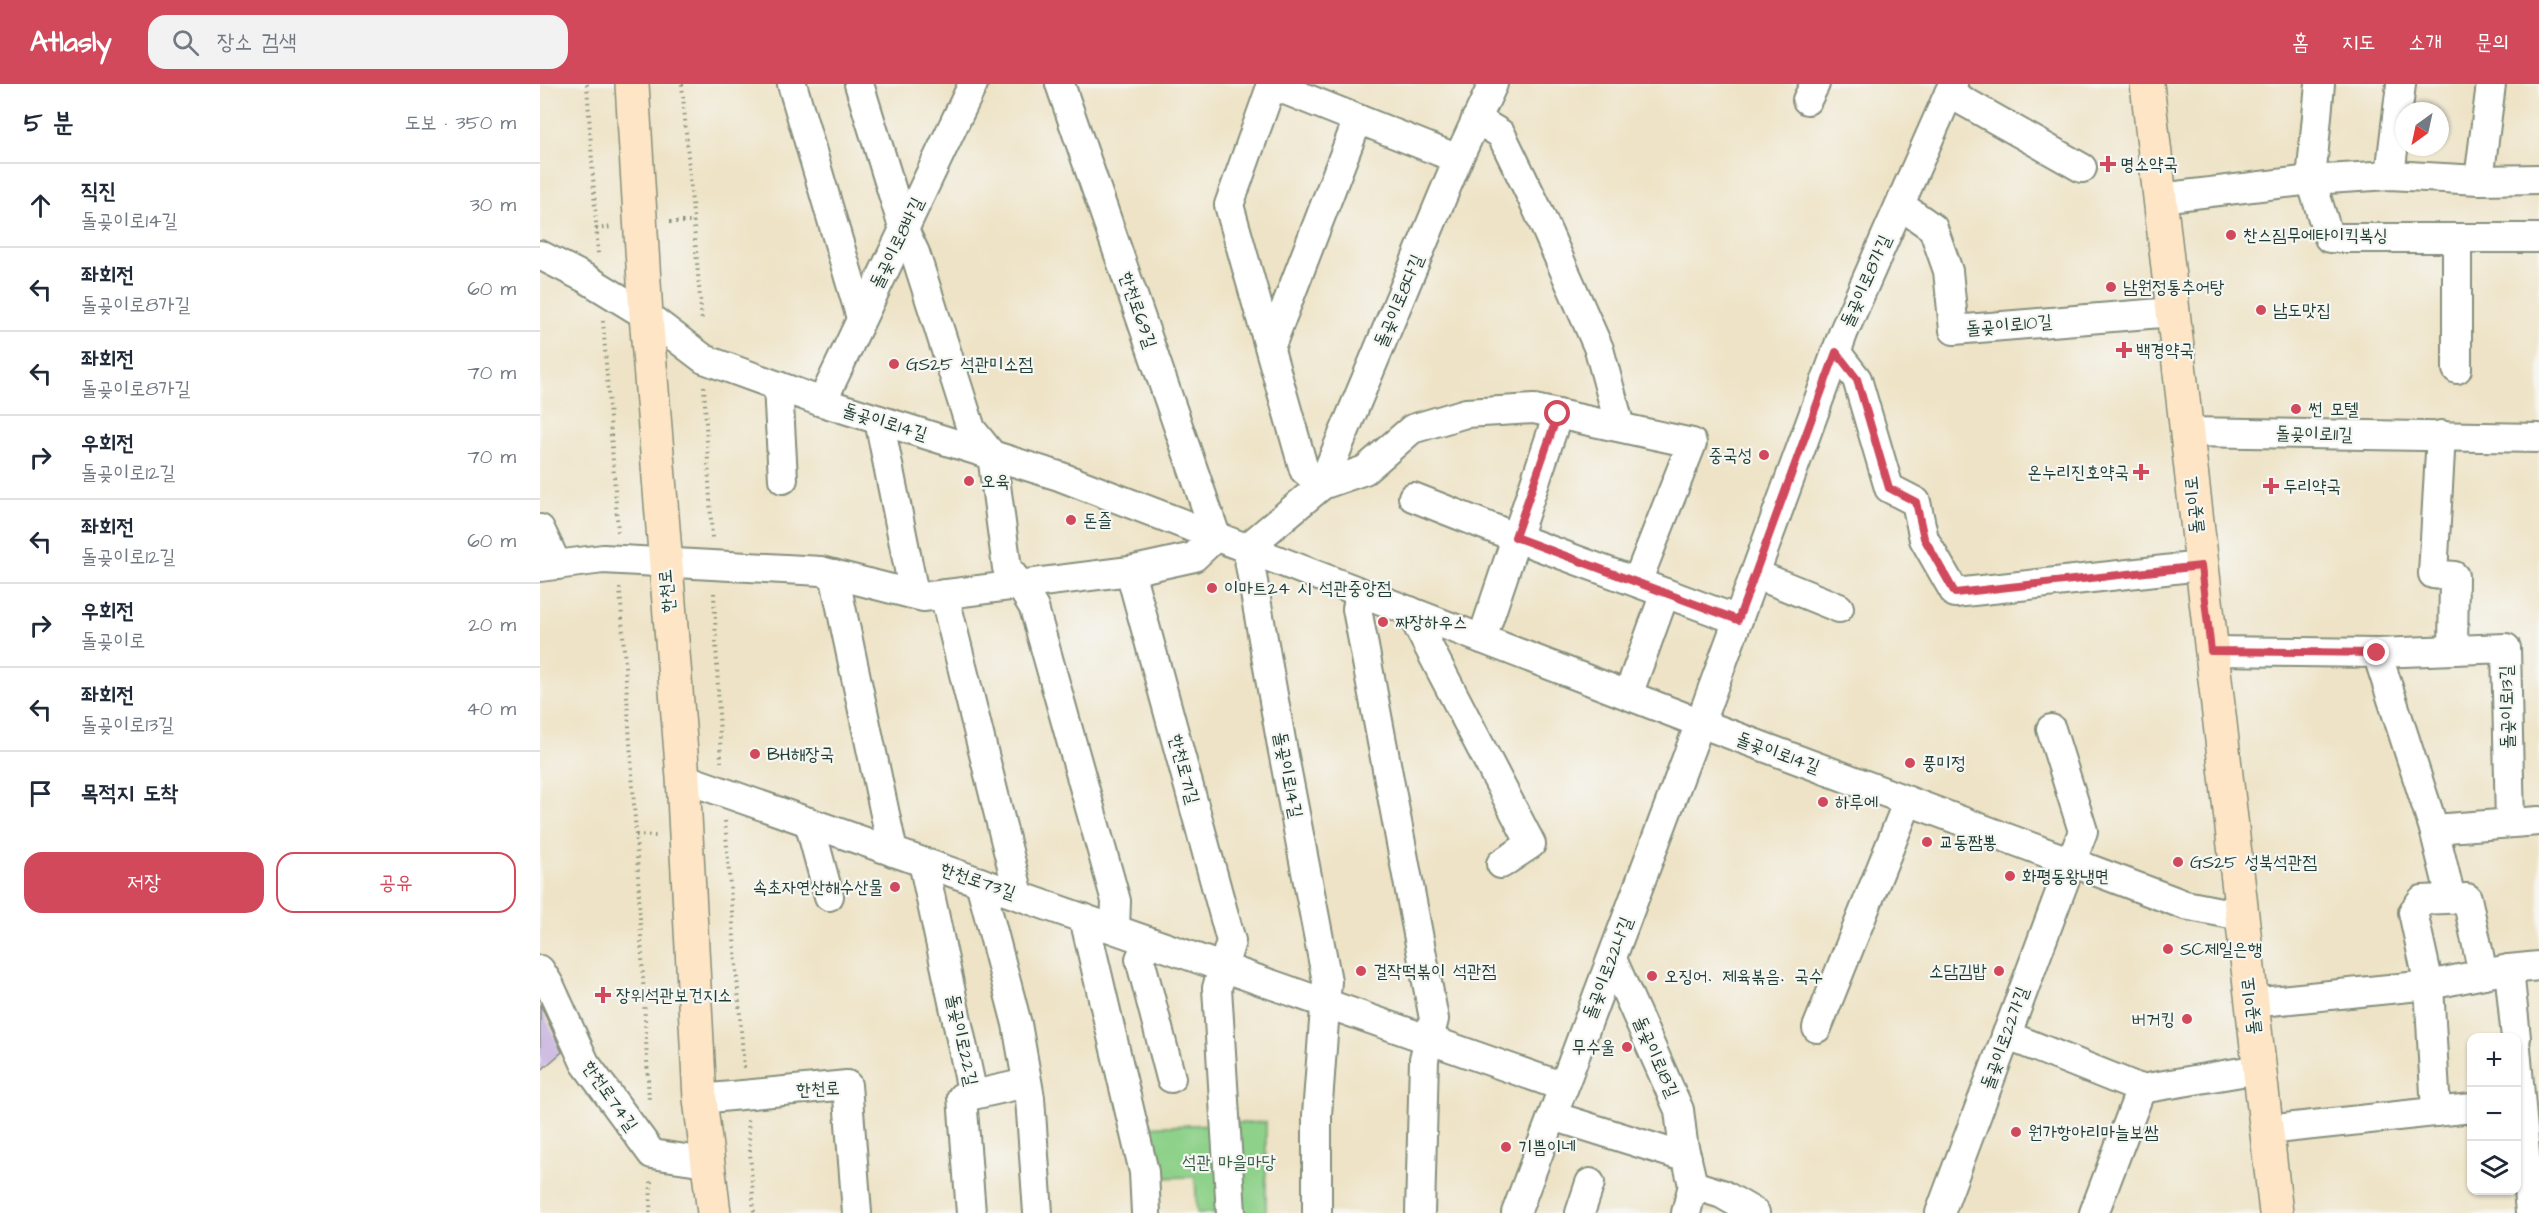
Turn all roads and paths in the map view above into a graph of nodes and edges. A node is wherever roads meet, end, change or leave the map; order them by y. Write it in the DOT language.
graph roads {
  1 [pos="587,84"];
  2 [pos="632,84"];
  3 [pos="682,84"];
  4 [pos="792,84"];
  5 [pos="859,84"];
  6 [pos="1060,84"];
  7 [pos="1272,84"];
  8 [pos="1492,84"];
  9 [pos="2147,84"];
  10 [pos="2320,84"];
  11 [pos="2401,84"];
  12 [pos="2491,84"];
  13 [pos="969,86"];
  14 [pos="1951,88"];
  15 [pos="1344,104"];
  16 [pos="1476,118"];
  17 [pos="1458,159"];
  18 [pos="2082,168"];
  19 [pos="2390,175"];
  20 [pos="2539,179"];
  21 [pos="2311,180"];
  22 [pos="2479,180"];
  23 [pos="2160,198"];
  24 [pos="1900,205"];
  25 [pos="903,230"];
  26 [pos="2457,238"];
  27 [pos="2539,238"];
  28 [pos="540,255"];
  29 [pos="601,287"];
  30 [pos="2173,312"];
  31 [pos="646,315"];
  32 [pos="861,318"];
  33 [pos="1269,348"];
  34 [pos="1836,352"];
  35 [pos="700,356"];
  36 [pos="2457,369"];
  37 [pos="778,386"];
  38 [pos="822,402"];
  39 [pos="1558,414"];
  40 [pos="879,420"];
  41 [pos="1620,427"];
  42 [pos="2186,432"];
  43 [pos="2441,435"];
  44 [pos="2539,438"];
  45 [pos="992,455"];
  46 [pos="783,479"];
  47 [pos="1322,485"];
  48 [pos="1413,497"];
  49 [pos="540,529"];
  50 [pos="1216,536"];
  51 [pos="1515,537"];
  52 [pos="1247,548"];
  53 [pos="619,560"];
  54 [pos="665,562"];
  55 [pos="711,565"];
  56 [pos="548,566"];
  57 [pos="2201,566"];
  58 [pos="1130,571"];
  59 [pos="834,574"];
  60 [pos="1755,574"];
  61 [pos="1637,582"];
  62 [pos="1020,585"];
  63 [pos="1360,592"];
  64 [pos="1665,593"];
  65 [pos="914,594"];
  66 [pos="944,594"];
  67 [pos="1839,608"];
  68 [pos="1410,611"];
  69 [pos="1738,620"];
  70 [pos="1482,639"];
  71 [pos="2453,650"];
  72 [pos="2211,651"];
  73 [pos="2377,653"];
  74 [pos="1628,695"];
  75 [pos="1700,723"];
  76 [pos="2051,729"];
  77 [pos="682,778"];
  78 [pos="723,792"];
  79 [pos="1908,801"];
  80 [pos="2539,821"];
  81 [pos="809,822"];
  82 [pos="2510,823"];
  83 [pos="2434,829"];
  84 [pos="893,852"];
  85 [pos="923,862"];
  86 [pos="2071,862"];
  87 [pos="1501,864"];
  88 [pos="980,882"];
  89 [pos="1019,895"];
  90 [pos="829,896"];
  91 [pos="2451,898"];
  92 [pos="2241,916"];
  93 [pos="1084,918"];
  94 [pos="1115,929"];
  95 [pos="1148,941"];
  96 [pos="1612,959"];
  97 [pos="2539,966"];
  98 [pos="1222,967"];
  99 [pos="2496,971"];
  100 [pos="543,984"];
  101 [pos="2429,984"];
  102 [pos="1325,1003"];
  103 [pos="2251,1003"];
  104 [pos="1817,1028"];
  105 [pos="2515,1033"];
  106 [pos="2006,1035"];
  107 [pos="1429,1039"];
  108 [pos="2259,1069"];
  109 [pos="2521,1072"];
  110 [pos="1171,1078"];
  111 [pos="1027,1083"];
  112 [pos="1564,1086"];
  113 [pos="2141,1089"];
  114 [pos="746,1094"];
  115 [pos="973,1095"];
  116 [pos="700,1099"];
  117 [pos="2526,1102"];
  118 [pos="649,1107"];
  119 [pos="2467,1109"];
  120 [pos="2436,1112"];
  121 [pos="1553,1116"];
  122 [pos="2266,1130"];
  123 [pos="652,1154"];
  124 [pos="706,1162"];
  125 [pos="1690,1171"];
  126 [pos="1590,1183"];
  127 [pos="650,1213"];
  128 [pos="714,1213"];
  129 [pos="754,1213"];
  130 [pos="857,1213"];
  131 [pos="971,1213"];
  132 [pos="1038,1213"];
  133 [pos="1146,1213"];
  134 [pos="1232,1213"];
  135 [pos="1317,1213"];
  136 [pos="1420,1213"];
  137 [pos="1516,1213"];
  138 [pos="1580,1213"];
  139 [pos="1686,1213"];
  140 [pos="1755,1213"];
  141 [pos="1940,1213"];
  142 [pos="2094,1213"];
  143 [pos="2276,1213"];
  144 [pos="2530,1213"];
  1 -- 29 [label="path"];
  2 -- 31 [label="main road, 한천로"];
  3 -- 35 [label="path"];
  4 -- 32 [label="street"];
  5 -- 25 [label="street"];
  6 -- 50 [label="street, 한천로69길"];
  7 -- 15 [label="street"];
  7 -- 33 [label="street"];
  8 -- 16 [label="street, 돌곶이로8다길"];
  9 -- 23 [label="main road, 돌곶이로"];
  10 -- 21 [label="street"];
  11 -- 19 [label="street"];
  12 -- 22 [label="street"];
  13 -- 25 [label="street, 돌곶이로8바길"];
  14 -- 18 [label="street, 돌곶이로8가길"];
  14 -- 24 [label="street, 돌곶이로8가길"];
  15 -- 17 [label="street"];
  15 -- 33 [label="street"];
  16 -- 17 [label="street, 돌곶이로8다길"];
  16 -- 41 [label="street"];
  17 -- 47 [label="street, 돌곶이로8다길"];
  19 -- 21 [label="street"];
  19 -- 22 [label="street"];
  20 -- 22 [label="street"];
  21 -- 23 [label="street"];
  21 -- 26 [label="street"];
  23 -- 30 [label="main road, 돌곶이로"];
  24 -- 30 [label="street, 돌곶이로10길"];
  24 -- 34 [label="street, 돌곶이로8가길"];
  25 -- 32 [label="street, 돌곶이로8바길"];
  25 -- 45 [label="street"];
  26 -- 27 [label="street"];
  26 -- 36 [label="street"];
  28 -- 29 [label="street, 돌곶이로14길"];
  29 -- 31 [label="street, 돌곶이로14길"];
  29 -- 53 [label="path"];
  30 -- 42 [label="main road, 돌곶이로"];
  31 -- 35 [label="street, 돌곶이로14길"];
  31 -- 54 [label="main road, 한천로"];
  32 -- 38 [label="street, 돌곶이로8바길"];
  33 -- 47 [label="street"];
  34 -- 57 [label="street"];
  34 -- 60 [label="street, 돌곶이로8가길"];
  35 -- 37 [label="street, 돌곶이로14길"];
  35 -- 55 [label="path"];
  37 -- 38 [label="street, 돌곶이로14길"];
  37 -- 46 [label="street"];
  38 -- 40 [label="street, 돌곶이로14길"];
  39 -- 41 [label="street, 돌곶이로8다길"];
  39 -- 47 [label="street, 돌곶이로8다길"];
  39 -- 51 [label="street"];
  40 -- 45 [label="street, 돌곶이로14길"];
  40 -- 65 [label="street"];
  41 -- 61 [label="street, 돌곶이로8다길"];
  42 -- 43 [label="street, 돌곶이로11길"];
  42 -- 57 [label="main road, 돌곶이로"];
  43 -- 44 [label="street, 돌곶이로11길"];
  43 -- 71 [label="street"];
  45 -- 50 [label="street, 돌곶이로14길"];
  45 -- 62 [label="street"];
  47 -- 52 [label="street, 돌곶이로8다길"];
  48 -- 51 [label="street"];
  49 -- 56 [label="street"];
  50 -- 52 [label="street, 돌곶이로14길"];
  50 -- 58 [label="street"];
  51 -- 61 [label="street"];
  51 -- 70 [label="street"];
  52 -- 63 [label="street, 돌곶이로14길"];
  52 -- 102 [label="street, 돌곶이로14길"];
  53 -- 54 [label="street"];
  53 -- 56 [label="street"];
  53 -- 118 [label="path"];
  54 -- 55 [label="street"];
  54 -- 77 [label="main road, 한천로"];
  55 -- 59 [label="street"];
  55 -- 78 [label="path"];
  57 -- 72 [label="main road, 돌곶이로"];
  58 -- 62 [label="street"];
  58 -- 98 [label="street, 한천로71길"];
  59 -- 65 [label="street"];
  59 -- 84 [label="street"];
  60 -- 67 [label="street"];
  60 -- 69 [label="street, 돌곶이로8가길"];
  61 -- 64 [label="street"];
  62 -- 66 [label="street"];
  62 -- 94 [label="street"];
  63 -- 68 [label="street, 돌곶이로14길"];
  63 -- 107 [label="street"];
  64 -- 69 [label="street"];
  64 -- 74 [label="street"];
  65 -- 66 [label="street"];
  66 -- 89 [label="street"];
  68 -- 70 [label="street, 돌곶이로14길"];
  68 -- 87 [label="street"];
  69 -- 75 [label="street, 돌곶이로8가길"];
  70 -- 74 [label="street, 돌곶이로14길"];
  71 -- 73 [label="street, 돌곶이로13길"];
  71 -- 82 [label="street, 돌곶이로13길"];
  72 -- 73 [label="street, 돌곶이로13길"];
  72 -- 92 [label="main road, 돌곶이로"];
  73 -- 83 [label="street"];
  74 -- 75 [label="street, 돌곶이로14길"];
  75 -- 79 [label="street, 돌곶이로14길"];
  75 -- 96 [label="street, 돌곶이로22나길"];
  76 -- 86 [label="street"];
  77 -- 78 [label="street, 한천로73길"];
  77 -- 116 [label="main road, 한천로"];
  78 -- 81 [label="street, 한천로73길"];
  78 -- 114 [label="path"];
  79 -- 86 [label="street, 돌곶이로14길"];
  79 -- 104 [label="street"];
  80 -- 82 [label="street"];
  81 -- 84 [label="street, 한천로73길"];
  81 -- 90 [label="street"];
  82 -- 83 [label="street"];
  83 -- 91 [label="street"];
  84 -- 85 [label="street, 한천로73길"];
  85 -- 88 [label="street, 한천로73길"];
  85 -- 115 [label="street, 돌곶이로22길"];
  86 -- 92 [label="street, 돌곶이로14길"];
  86 -- 106 [label="street, 돌곶이로22가길"];
  88 -- 89 [label="street, 한천로73길"];
  88 -- 111 [label="street"];
  89 -- 93 [label="street, 한천로73길"];
  91 -- 99 [label="street"];
  91 -- 101 [label="street"];
  92 -- 103 [label="main road, 돌곶이로"];
  93 -- 94 [label="street, 한천로73길"];
  93 -- 133 [label="street"];
  94 -- 95 [label="street, 한천로73길"];
  95 -- 98 [label="street, 한천로73길"];
  95 -- 110 [label="street"];
  96 -- 112 [label="street, 돌곶이로22나길"];
  96 -- 125 [label="street, 돌곶이로18길"];
  97 -- 99 [label="street"];
  98 -- 102 [label="street, 한천로73길"];
  98 -- 134 [label="street"];
  99 -- 101 [label="street"];
  99 -- 105 [label="street"];
  100 -- 123 [label="street, 한천로74길"];
  101 -- 103 [label="street"];
  101 -- 120 [label="street"];
  102 -- 107 [label="street, 한천로73길"];
  102 -- 135 [label="street"];
  103 -- 108 [label="main road, 돌곶이로"];
  106 -- 113 [label="street"];
  106 -- 141 [label="street, 돌곶이로22가길"];
  107 -- 112 [label="street, 한천로73길"];
  107 -- 136 [label="street"];
  108 -- 113 [label="street"];
  108 -- 122 [label="main road, 돌곶이로"];
  109 -- 117 [label="street"];
  111 -- 115 [label="street"];
  111 -- 132 [label="street"];
  112 -- 121 [label="street, 돌곶이로22나길"];
  113 -- 142 [label="street"];
  114 -- 116 [label="street, 한천로"];
  114 -- 129 [label="path"];
  114 -- 130 [label="street, 한천로"];
  115 -- 131 [label="street, 돌곶이로22길"];
  116 -- 124 [label="main road, 한천로"];
  117 -- 144 [label="street"];
  119 -- 120 [label="street"];
  120 -- 122 [label="street"];
  121 -- 125 [label="street"];
  121 -- 137 [label="street, 돌곶이로22나길"];
  122 -- 143 [label="main road, 돌곶이로"];
  123 -- 124 [label="street"];
  123 -- 127 [label="path"];
  124 -- 128 [label="main road, 한천로"];
  125 -- 139 [label="street, 돌곶이로18길"];
  125 -- 140 [label="street"];
  126 -- 138 [label="street"];
}
